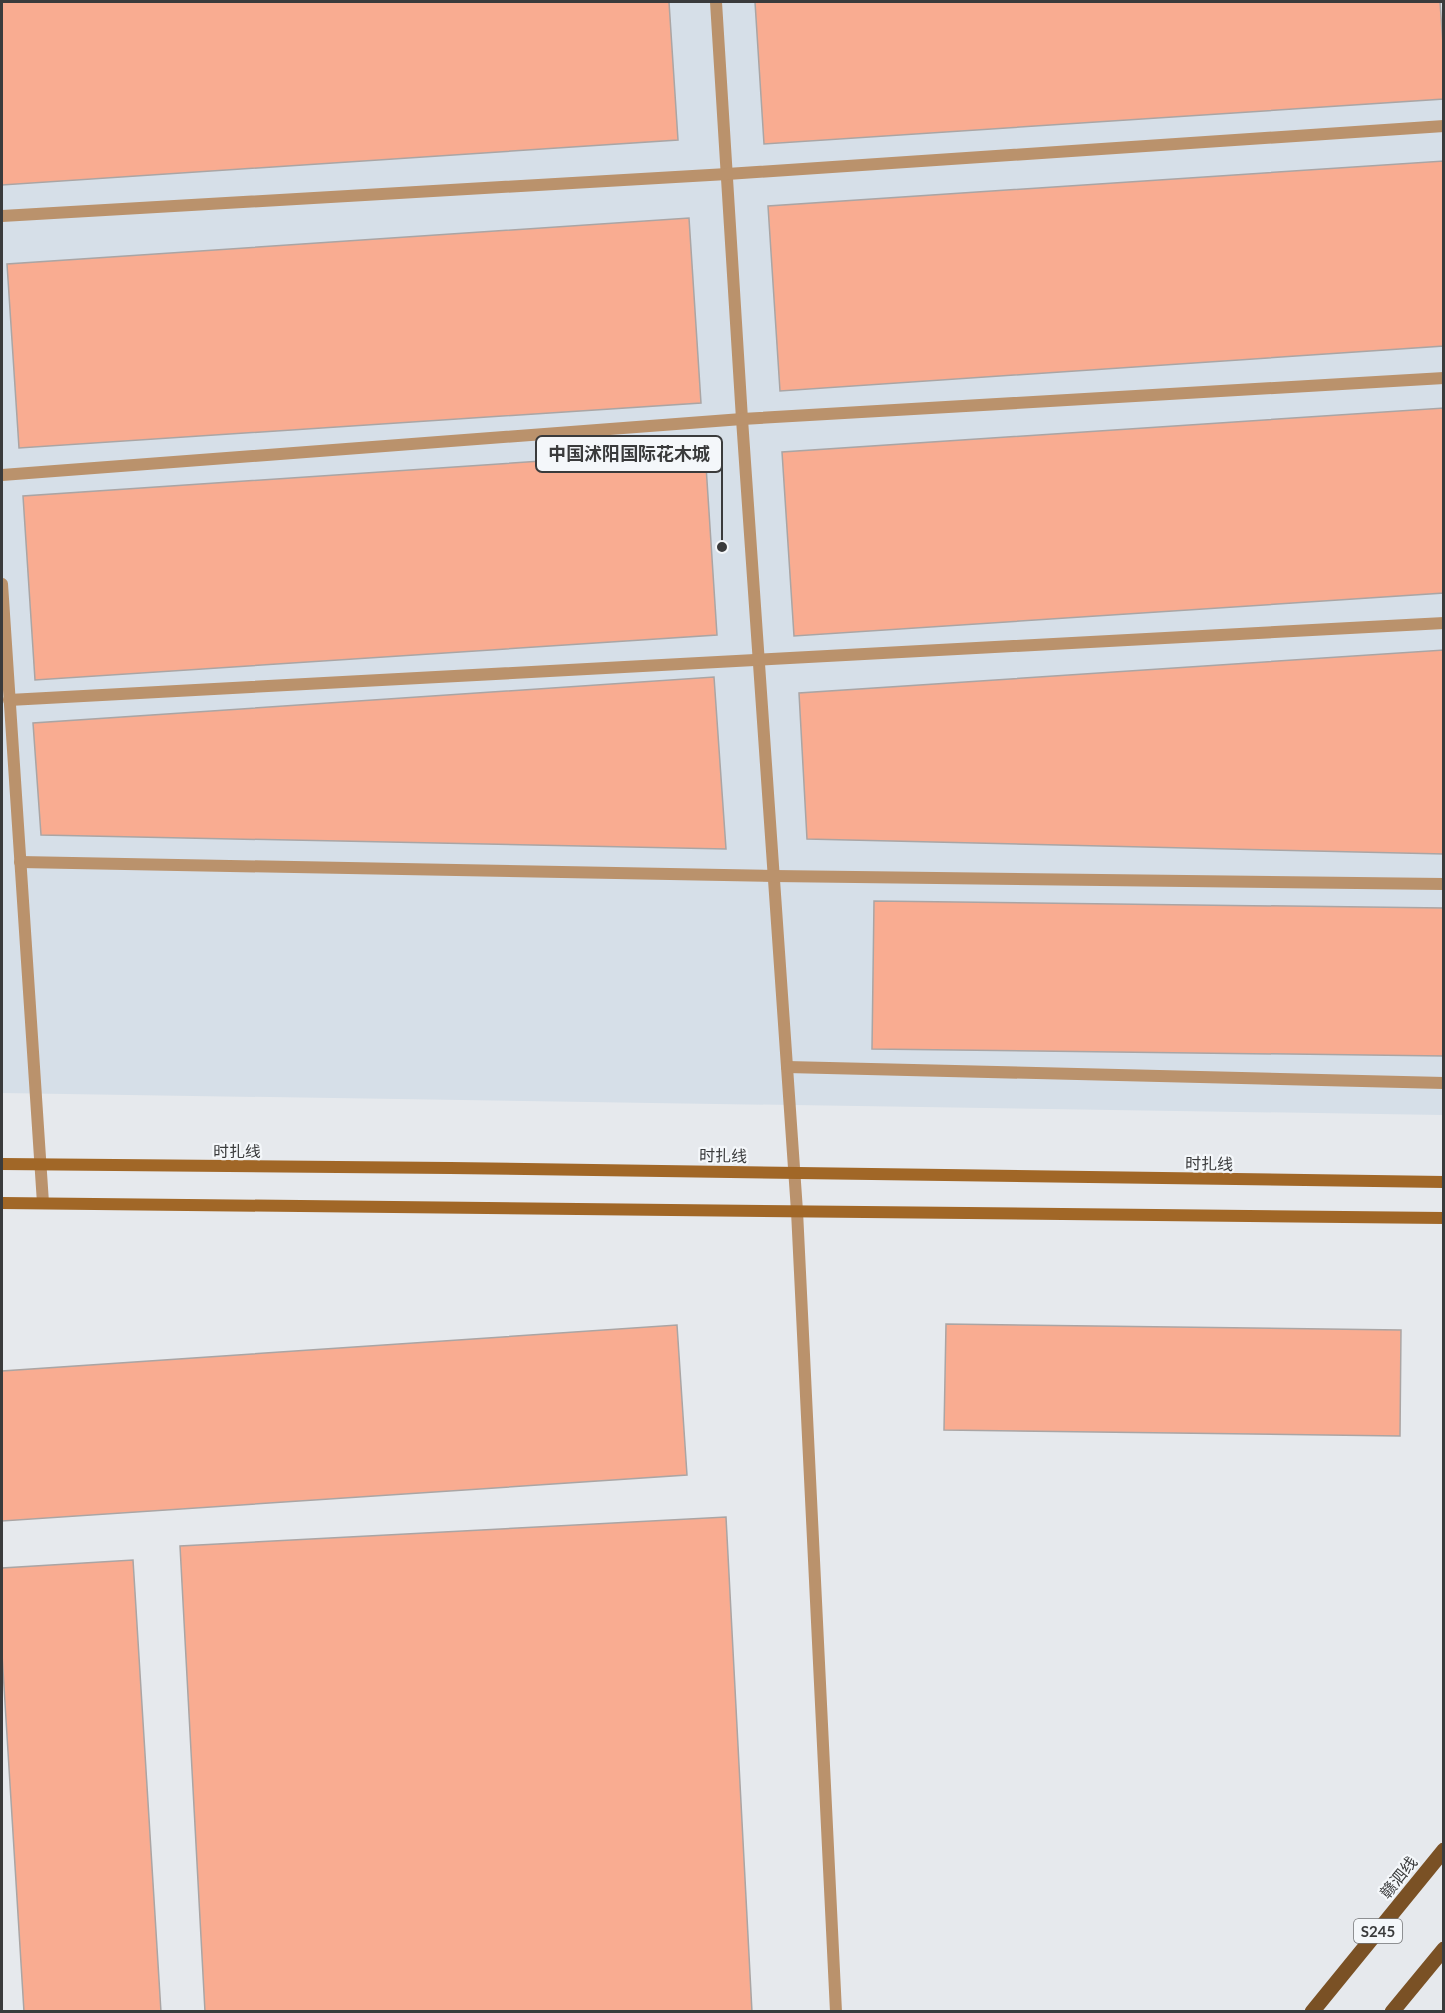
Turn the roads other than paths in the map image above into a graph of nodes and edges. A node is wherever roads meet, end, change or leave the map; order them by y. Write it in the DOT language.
graph roads {
  1 [pos="716,2"];
  2 [pos="1443,126"];
  3 [pos="727,174"];
  4 [pos="2,216"];
  5 [pos="1443,378"];
  6 [pos="742,418"];
  7 [pos="2,475"];
  8 [pos="2,584"];
  9 [pos="1443,622"];
  10 [pos="759,660"];
  11 [pos="9,700"];
  12 [pos="20,862"];
  13 [pos="774,876"];
  14 [pos="1443,884"];
  15 [pos="787,1067"];
  16 [pos="1443,1083"];
  17 [pos="2,1164"];
  18 [pos="40,1165"];
  19 [pos="795,1173"];
  20 [pos="1443,1182"];
  21 [pos="2,1203"];
  22 [pos="43,1203"];
  23 [pos="797,1211"];
  24 [pos="1443,1218"];
  25 [pos="1443,1850"];
  26 [pos="1443,1949"];
  27 [pos="836,2012"];
  28 [pos="1312,2012"];
  29 [pos="1392,2012"];
  1 -- 3 [label="lane"];
  2 -- 3 [label="lane"];
  3 -- 4 [label="lane"];
  3 -- 6 [label="lane"];
  5 -- 6 [label="lane"];
  6 -- 7 [label="lane"];
  6 -- 10 [label="lane"];
  8 -- 11 [label="lane"];
  9 -- 10 [label="lane"];
  10 -- 11 [label="lane"];
  10 -- 13 [label="lane"];
  11 -- 12 [label="lane"];
  12 -- 13 [label="lane"];
  12 -- 18 [label="lane"];
  13 -- 14 [label="lane"];
  13 -- 15 [label="lane"];
  15 -- 16 [label="lane"];
  15 -- 19 [label="lane"];
  17 -- 18 [label="main road, 时扎线"];
  18 -- 19 [label="main road, 时扎线"];
  18 -- 22 [label="lane"];
  19 -- 20 [label="main road, 时扎线"];
  19 -- 23 [label="lane"];
  21 -- 22 [label="main road"];
  22 -- 23 [label="main road"];
  23 -- 24 [label="main road"];
  23 -- 27 [label="lane"];
  25 -- 28 [label="main road, 赣泗线 / S245"];
  26 -- 29 [label="main road"];
}
